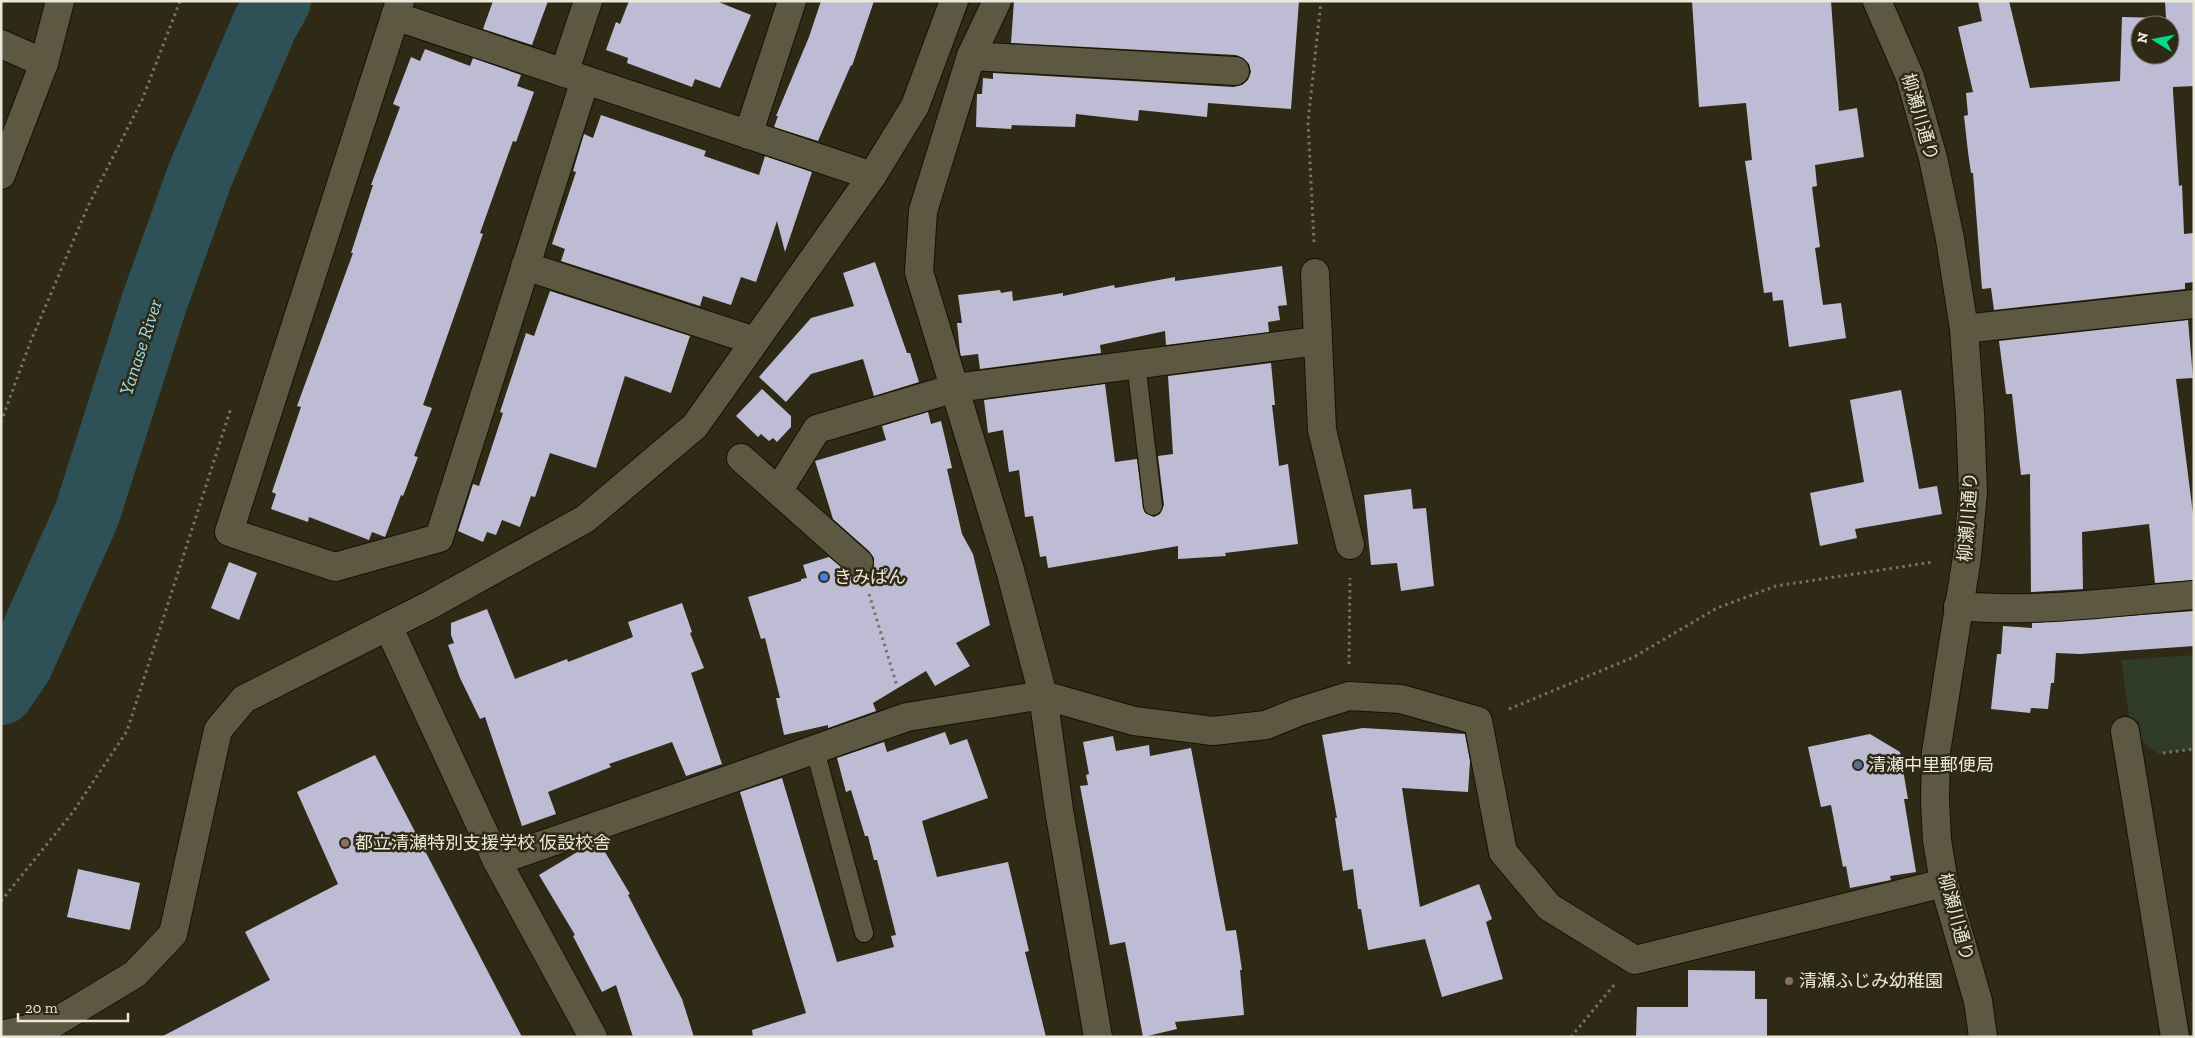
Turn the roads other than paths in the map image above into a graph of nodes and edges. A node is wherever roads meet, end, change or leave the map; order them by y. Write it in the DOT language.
graph roads {
  1 [pos="60,1"];
  2 [pos="588,1"];
  3 [pos="792,1"];
  4 [pos="954,1"];
  5 [pos="997,1"];
  6 [pos="1878,1"];
  7 [pos="397,9"];
  8 [pos="1,44"];
  9 [pos="971,56"];
  10 [pos="44,64"];
  11 [pos="1235,71"];
  12 [pos="574,77"];
  13 [pos="748,135"];
  14 [pos="1,175"];
  15 [pos="872,176"];
  16 [pos="525,266"];
  17 [pos="1315,273"];
  18 [pos="2194,304"];
  19 [pos="1964,329"];
  20 [pos="755,341"];
  21 [pos="1317,341"];
  22 [pos="1136,363"];
  23 [pos="955,388"];
  24 [pos="741,458"];
  25 [pos="778,491"];
  26 [pos="1153,506"];
  27 [pos="1350,545"];
  28 [pos="859,563"];
  29 [pos="2194,595"];
  30 [pos="1958,606"];
  31 [pos="388,626"];
  32 [pos="1044,695"];
  33 [pos="2126,731"];
  34 [pos="815,750"];
  35 [pos="497,861"];
  36 [pos="1944,883"];
  37 [pos="864,933"];
  38 [pos="1,1035"];
  39 [pos="593,1037"];
  40 [pos="1098,1037"];
  41 [pos="1983,1037"];
  42 [pos="2175,1037"];
  1 -- 10 [label="street"];
  2 -- 12 [label="street"];
  3 -- 13 [label="street"];
  4 -- 15 [label="street"];
  5 -- 9 [label="street"];
  6 -- 19 [label="street, 柳瀬川通り"];
  7 -- 12 [label="street"];
  7 -- 16 [label="street"];
  8 -- 10 [label="street"];
  9 -- 11 [label="street"];
  9 -- 23 [label="street"];
  10 -- 14 [label="street"];
  12 -- 13 [label="street"];
  12 -- 16 [label="street"];
  13 -- 15 [label="street"];
  15 -- 20 [label="street"];
  16 -- 20 [label="street"];
  17 -- 21 [label="street"];
  18 -- 19 [label="street"];
  19 -- 30 [label="street, 柳瀬川通り"];
  20 -- 31 [label="street"];
  21 -- 22 [label="street"];
  21 -- 27 [label="street"];
  22 -- 23 [label="street"];
  22 -- 26 [label="lane"];
  23 -- 25 [label="street"];
  23 -- 32 [label="street"];
  24 -- 25 [label="street"];
  25 -- 28 [label="street"];
  29 -- 30 [label="street"];
  30 -- 36 [label="street, 柳瀬川通り"];
  31 -- 35 [label="street"];
  31 -- 38 [label="street"];
  32 -- 34 [label="street"];
  32 -- 36 [label="street"];
  32 -- 40 [label="street"];
  33 -- 42 [label="street"];
  34 -- 35 [label="street"];
  34 -- 37 [label="lane"];
  35 -- 39 [label="street"];
  36 -- 41 [label="street, 柳瀬川通り"];
}
